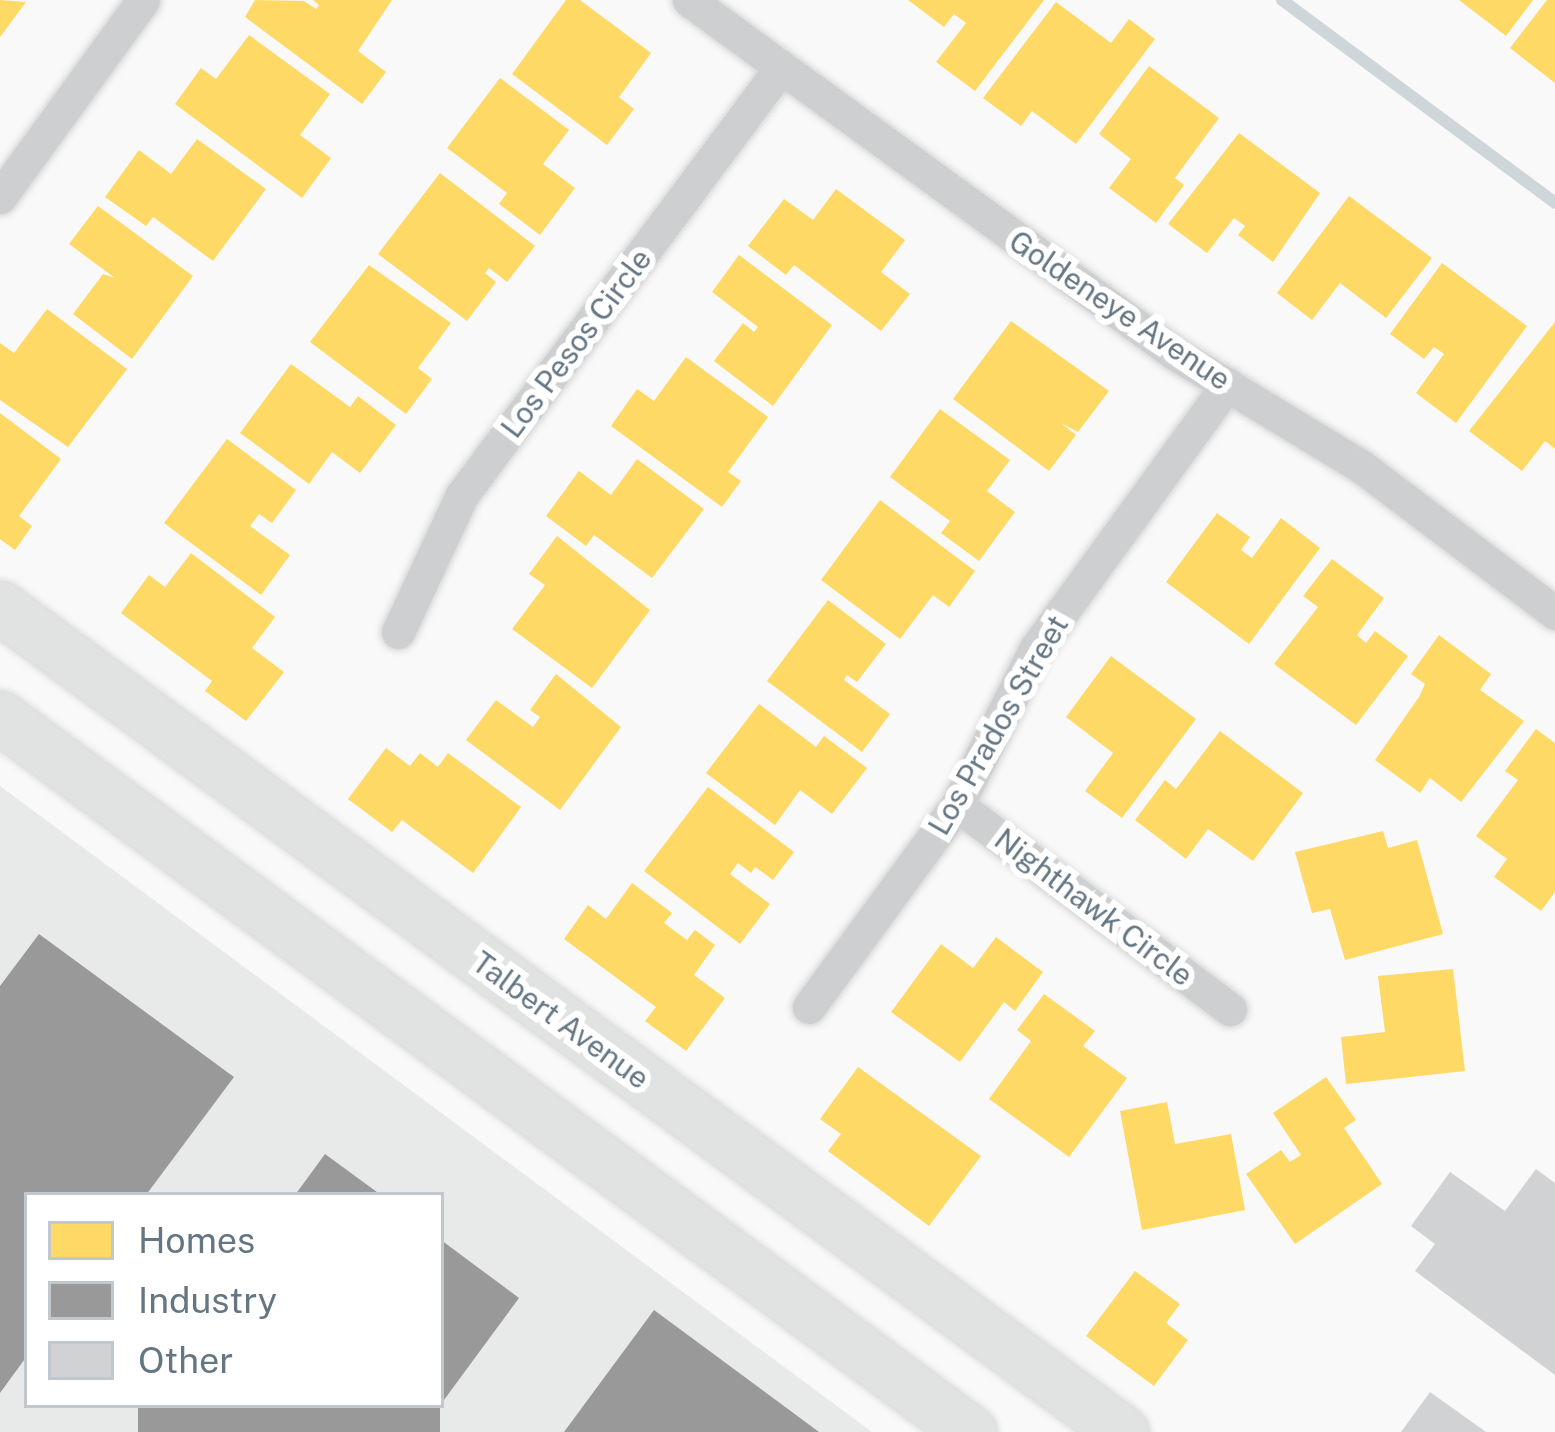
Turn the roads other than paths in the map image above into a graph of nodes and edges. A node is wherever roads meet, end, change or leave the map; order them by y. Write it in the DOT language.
graph roads {
  1 [pos="143,0"];
  2 [pos="689,0"];
  3 [pos="780,69"];
  4 [pos="0,197"];
  5 [pos="1228,384"];
  6 [pos="0,607"];
  7 [pos="1555,613"];
  8 [pos="398,632"];
  9 [pos="0,717"];
  10 [pos="957,805"];
  11 [pos="809,1007"];
  12 [pos="1230,1009"];
  13 [pos="970,1432"];
  14 [pos="1122,1432"];
  1 -- 4 [label="street"];
  2 -- 3 [label="street, Goldeneye Avenue"];
  3 -- 5 [label="street, Goldeneye Avenue"];
  3 -- 8 [label="street, Los Pesos Circle"];
  5 -- 7 [label="street, Goldeneye Avenue"];
  5 -- 10 [label="street, Los Prados Street"];
  6 -- 14 [label="main road, Talbert Avenue"];
  9 -- 13 [label="main road"];
  10 -- 11 [label="street, Los Prados Street"];
  10 -- 12 [label="street, Nighthawk Circle"];
}
